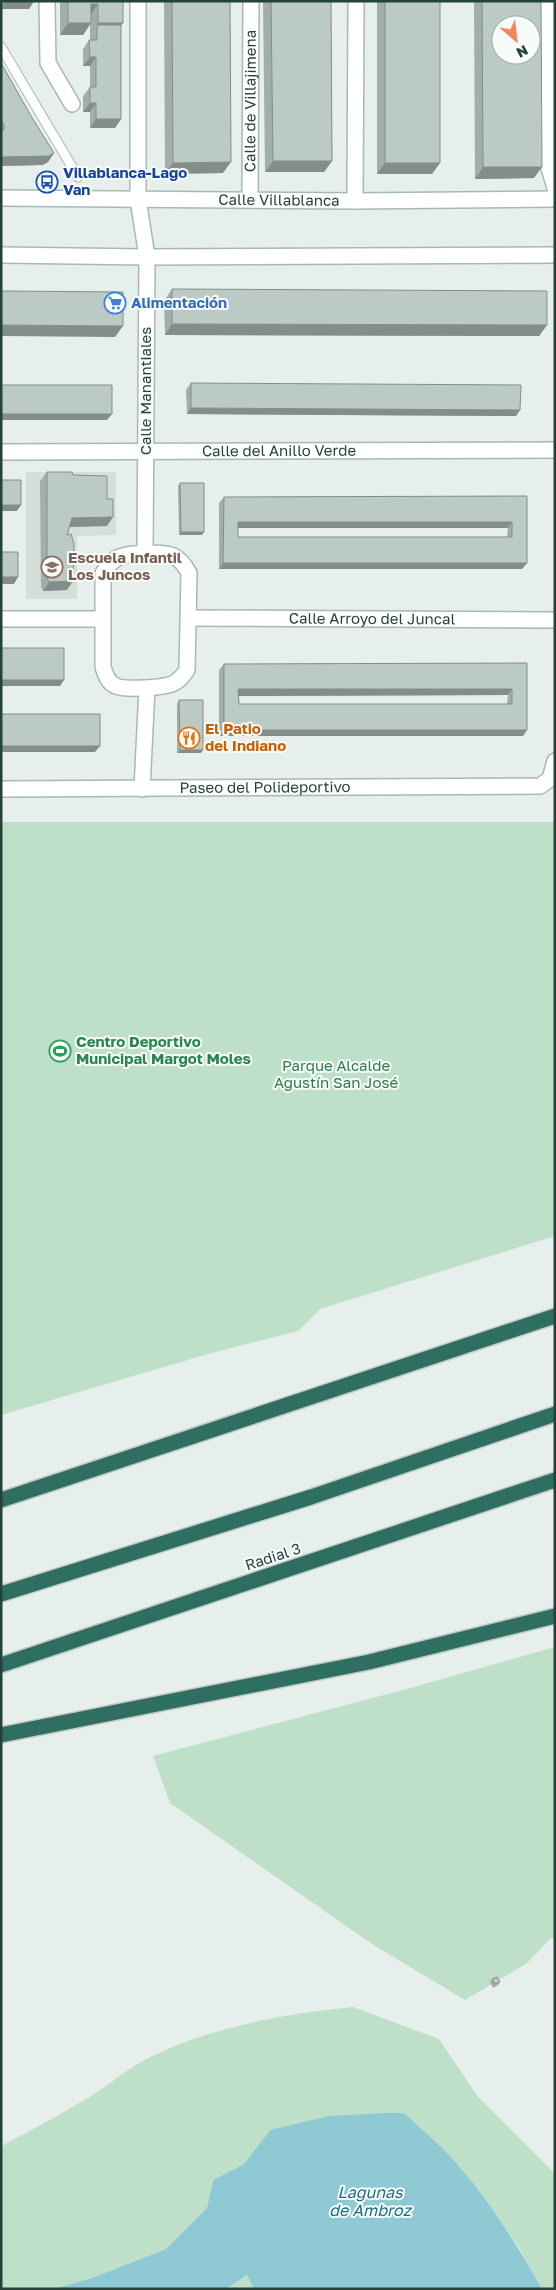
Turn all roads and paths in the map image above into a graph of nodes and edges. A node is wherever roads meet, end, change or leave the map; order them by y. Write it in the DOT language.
graph roads {
  1 [pos="47,1"];
  2 [pos="138,1"];
  3 [pos="251,1"];
  4 [pos="356,1"];
  5 [pos="548,1"];
  6 [pos="1,46"];
  7 [pos="72,104"];
  8 [pos="78,177"];
  9 [pos="555,188"];
  10 [pos="1,198"];
  11 [pos="138,199"];
  12 [pos="555,199"];
  13 [pos="250,200"];
  14 [pos="355,201"];
  15 [pos="1,255"];
  16 [pos="555,255"];
  17 [pos="146,257"];
  18 [pos="145,450"];
  19 [pos="555,450"];
  20 [pos="1,452"];
  21 [pos="145,554"];
  22 [pos="190,618"];
  23 [pos="102,619"];
  24 [pos="1,620"];
  25 [pos="555,620"];
  26 [pos="147,688"];
  27 [pos="555,761"];
  28 [pos="1,789"];
  29 [pos="142,789"];
  30 [pos="555,1316"];
  31 [pos="555,1414"];
  32 [pos="555,1480"];
  33 [pos="1,1500"];
  34 [pos="1,1594"];
  35 [pos="555,1616"];
  36 [pos="1,1665"];
  37 [pos="1,1735"];
  1 -- 7 [label="street"];
  2 -- 11 [label="street"];
  3 -- 13 [label="street, Calle de Villajimena"];
  4 -- 14 [label="street"];
  5 -- 9 [label="street"];
  6 -- 8 [label="lane"];
  10 -- 11 [label="street, Calle Villablanca"];
  11 -- 13 [label="street, Calle Villablanca"];
  11 -- 17 [label="street, Calle Manantiales"];
  12 -- 14 [label="street, Calle Villablanca"];
  13 -- 14 [label="street, Calle Villablanca"];
  15 -- 17 [label="street"];
  16 -- 17 [label="street"];
  17 -- 18 [label="street, Calle Manantiales"];
  18 -- 19 [label="street, Calle del Anillo Verde"];
  18 -- 20 [label="street, Calle del Anillo Verde"];
  18 -- 21 [label="street, Calle Manantiales"];
  21 -- 22 [label="street"];
  21 -- 23 [label="street"];
  22 -- 25 [label="street, Calle Arroyo del Juncal"];
  22 -- 26 [label="street"];
  23 -- 24 [label="street"];
  23 -- 26 [label="street"];
  26 -- 29 [label="street"];
  27 -- 29 [label="street, Paseo del Polideportivo"];
  28 -- 29 [label="street, Paseo del Polideportivo"];
  30 -- 33 [label="highway"];
  31 -- 34 [label="highway"];
  32 -- 36 [label="highway, Radial 3"];
  35 -- 37 [label="highway"];
}
